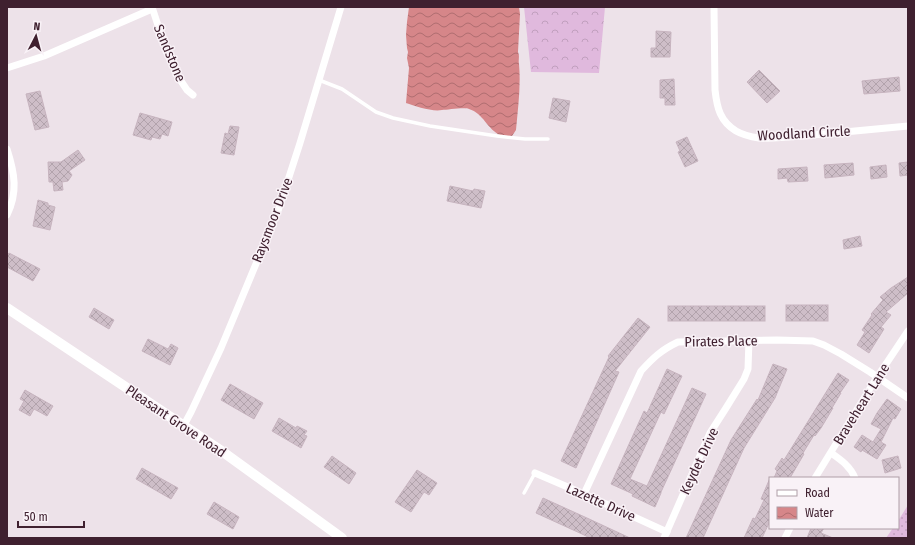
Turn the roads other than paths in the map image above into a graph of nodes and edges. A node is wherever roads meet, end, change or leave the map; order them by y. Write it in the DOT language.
graph roads {
  1 [pos="341,7"];
  2 [pos="714,7"];
  3 [pos="152,8"];
  4 [pos="7,68"];
  5 [pos="319,80"];
  6 [pos="193,95"];
  7 [pos="908,126"];
  8 [pos="548,139"];
  9 [pos="7,149"];
  10 [pos="7,216"];
  11 [pos="7,308"];
  12 [pos="908,330"];
  13 [pos="749,340"];
  14 [pos="876,377"];
  15 [pos="908,398"];
  16 [pos="184,425"];
  17 [pos="831,453"];
  18 [pos="535,473"];
  19 [pos="816,477"];
  20 [pos="855,477"];
  21 [pos="524,493"];
  22 [pos="584,494"];
  23 [pos="790,529"];
  24 [pos="665,535"];
  25 [pos="338,537"];
  26 [pos="785,538"];
  1 -- 5 [label="street, Raysmoor Drive"];
  2 -- 7 [label="street, Woodland Circle"];
  3 -- 4 [label="street"];
  3 -- 6 [label="street, Sandstone"];
  5 -- 8 [label="lane"];
  5 -- 16 [label="street, Raysmoor Drive"];
  9 -- 10 [label="street"];
  11 -- 16 [label="street, Pleasant Grove Road"];
  12 -- 14 [label="street, Braveheart Lane"];
  13 -- 14 [label="street, Pirates Place"];
  13 -- 22 [label="street, Pirates Place"];
  13 -- 24 [label="street, Keydet Drive"];
  14 -- 15 [label="street, Pirates Place"];
  14 -- 17 [label="street, Braveheart Lane"];
  16 -- 25 [label="street, Pleasant Grove Road"];
  17 -- 19 [label="street, Braveheart Lane"];
  17 -- 20 [label="street"];
  18 -- 21 [label="lane"];
  18 -- 22 [label="street, Lazette Drive"];
  22 -- 24 [label="street, Lazette Drive"];
  23 -- 26 [label="street"];
}
